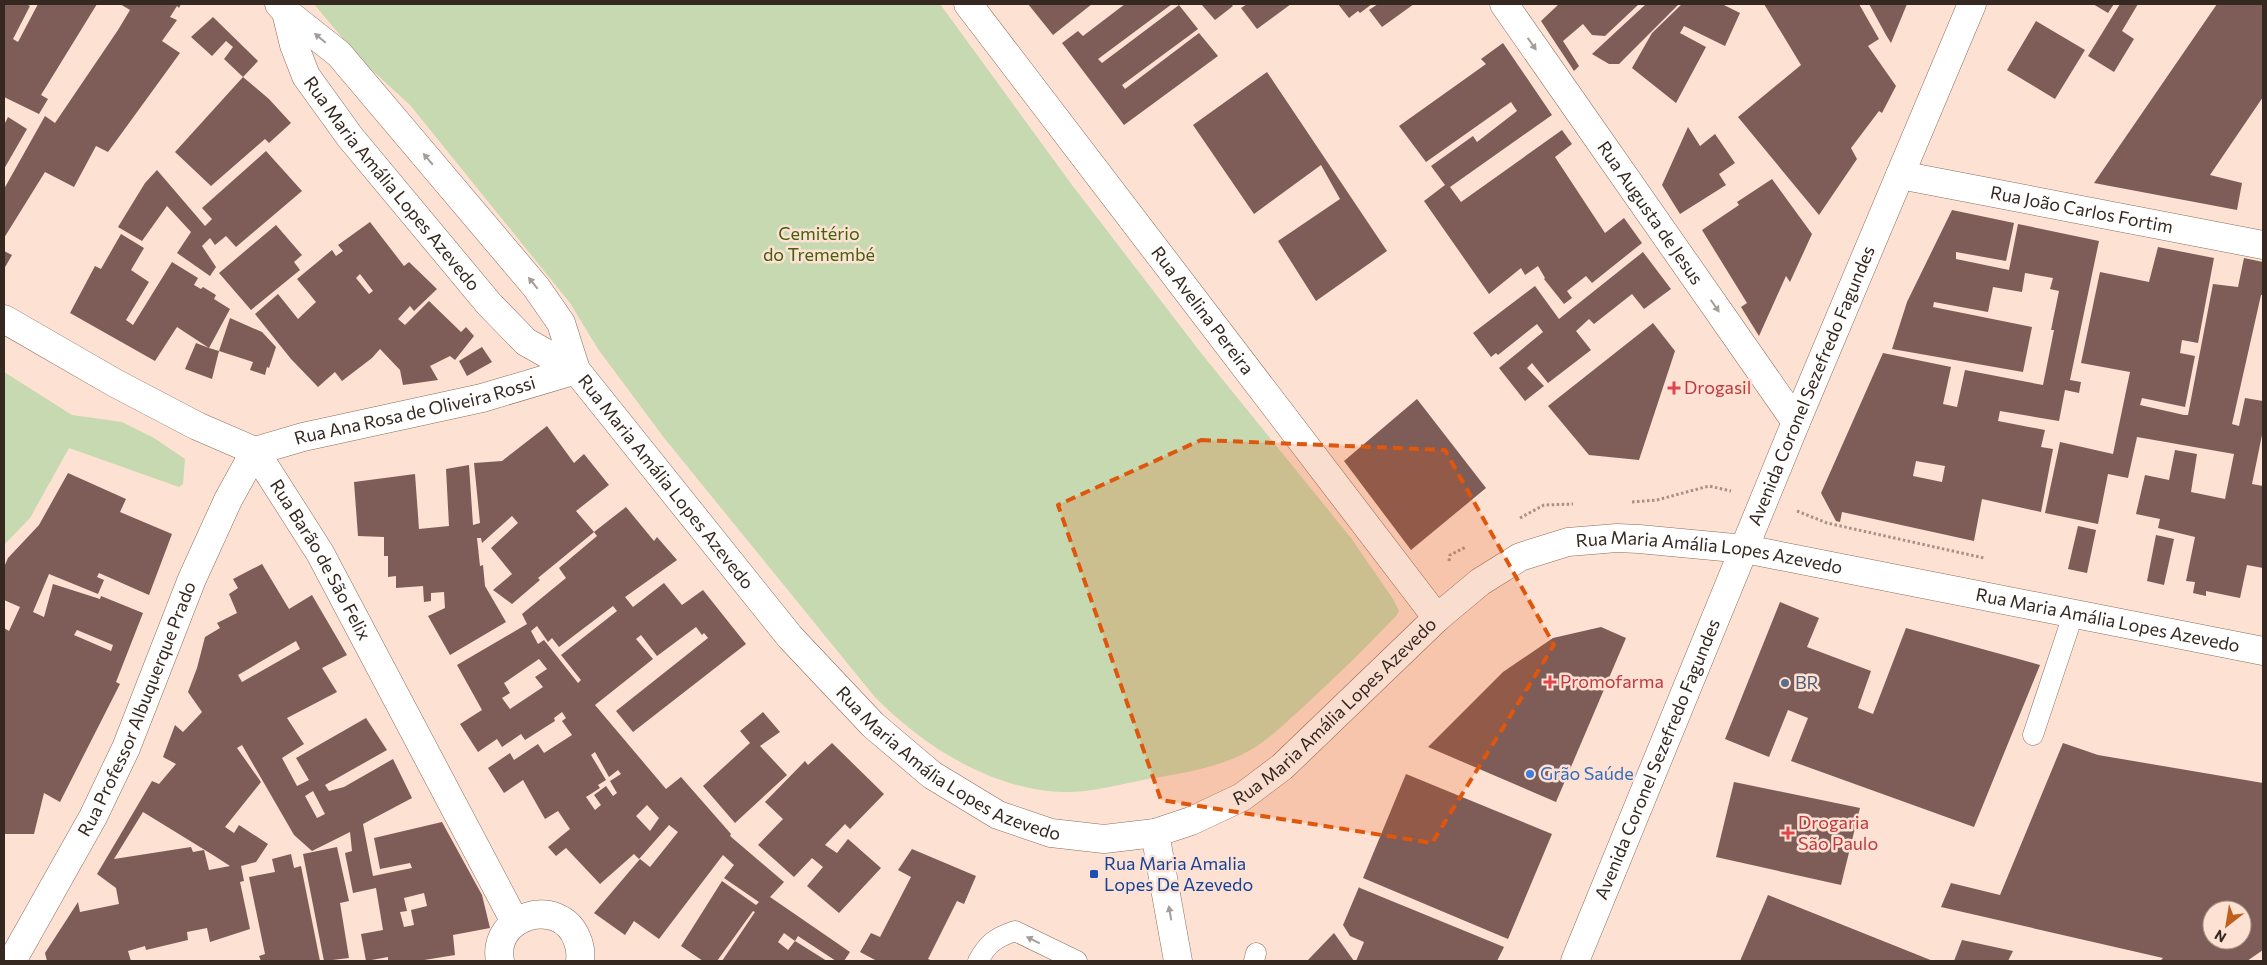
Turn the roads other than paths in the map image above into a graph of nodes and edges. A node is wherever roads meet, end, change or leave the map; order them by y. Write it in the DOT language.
graph roads {
  1 [pos="968,4"];
  2 [pos="1504,4"];
  3 [pos="1972,4"];
  4 [pos="283,8"];
  5 [pos="1900,175"];
  6 [pos="2263,245"];
  7 [pos="4,319"];
  8 [pos="576,370"];
  9 [pos="1796,422"];
  10 [pos="255,451"];
  11 [pos="1745,550"];
  12 [pos="2073,615"];
  13 [pos="1437,618"];
  14 [pos="2263,651"];
  15 [pos="2033,735"];
  16 [pos="1156,833"];
  17 [pos="514,922"];
  18 [pos="12,961"];
  19 [pos="500,961"];
  20 [pos="580,961"];
  21 [pos="978,961"];
  22 [pos="1077,961"];
  23 [pos="1178,961"];
  24 [pos="1575,961"];
  1 -- 13 [label="main road, Rua Avelina Pereira"];
  2 -- 9 [label="main road, Rua Augusta de Jesus, one-way"];
  3 -- 5 [label="main road, Avenida Coronel Sezefredo Fagundes"];
  8 -- 4 [label="main road, Rua Maria Amália Lopes Azevedo, one-way"];
  4 -- 8 [label="main road, Rua Maria Amália Lopes Azevedo"];
  5 -- 6 [label="main road, Rua João Carlos Fortim"];
  5 -- 9 [label="main road, Avenida Coronel Sezefredo Fagundes"];
  7 -- 10 [label="main road"];
  8 -- 10 [label="main road, Rua Ana Rosa de Oliveira Rossi"];
  8 -- 16 [label="main road, Rua Maria Amália Lopes Azevedo"];
  9 -- 11 [label="main road, Avenida Coronel Sezefredo Fagundes"];
  10 -- 17 [label="main road, Rua Barão de São Felix"];
  10 -- 18 [label="main road, Rua Professor Albuquerque Prado"];
  11 -- 12 [label="main road, Rua Maria Amália Lopes Azevedo"];
  11 -- 13 [label="main road, Rua Maria Amália Lopes Azevedo"];
  11 -- 24 [label="main road, Avenida Coronel Sezefredo Fagundes"];
  12 -- 14 [label="main road, Rua Maria Amália Lopes Azevedo"];
  12 -- 15 [label="lane"];
  13 -- 16 [label="main road, Rua Maria Amália Lopes Azevedo"];
  23 -- 16 [label="main road, one-way"];
  17 -- 19 [label="main road"];
  17 -- 20 [label="main road"];
  22 -- 21 [label="lane, one-way"];
}
